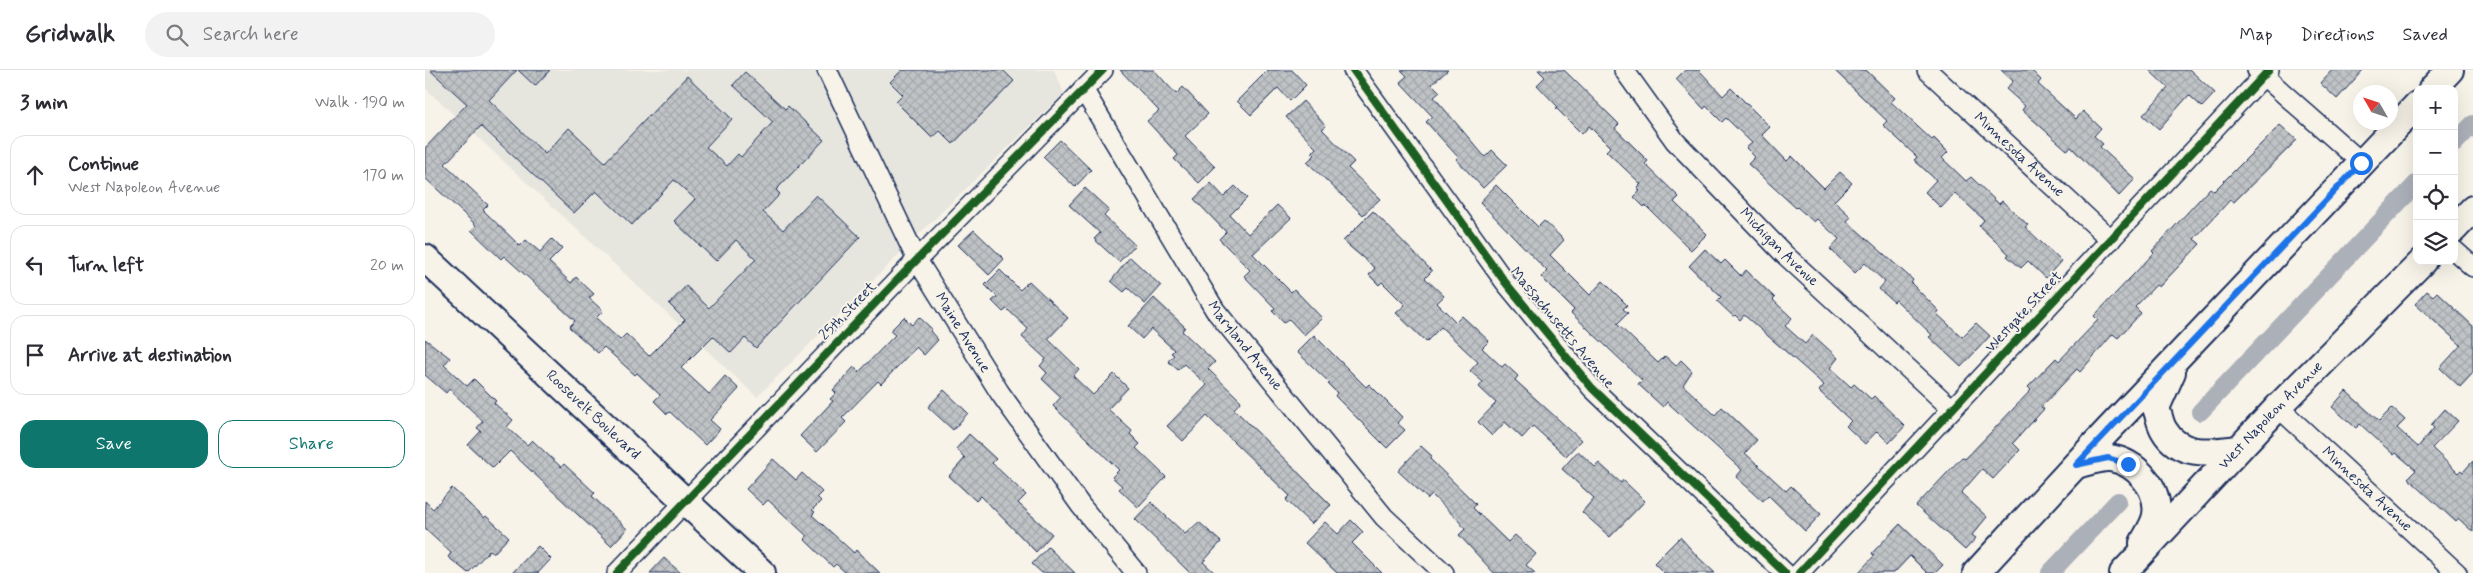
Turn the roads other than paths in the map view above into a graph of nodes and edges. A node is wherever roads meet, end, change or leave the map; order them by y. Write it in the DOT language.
graph roads {
  1 [pos="827,70"];
  2 [pos="1103,70"];
  3 [pos="1353,70"];
  4 [pos="1624,70"];
  5 [pos="1927,70"];
  6 [pos="2449,70"];
  7 [pos="2263,72"];
  8 [pos="2436,85"];
  9 [pos="1083,89"];
  10 [pos="2413,109"];
  11 [pos="2361,163"];
  12 [pos="2473,209"];
  13 [pos="2458,225"];
  14 [pos="2111,240"];
  15 [pos="2458,254"];
  16 [pos="425,258"];
  17 [pos="917,260"];
  18 [pos="2419,265"];
  19 [pos="2473,267"];
  20 [pos="2179,355"];
  21 [pos="2277,406"];
  22 [pos="1952,409"];
  23 [pos="2238,449"];
  24 [pos="2076,465"];
  25 [pos="685,501"];
  26 [pos="2129,566"];
  27 [pos="617,573"];
  28 [pos="762,573"];
  29 [pos="1136,573"];
  30 [pos="1444,573"];
  31 [pos="1785,573"];
  32 [pos="1799,573"];
  33 [pos="1976,573"];
  34 [pos="2457,573"];
  1 -- 17 [label="street, Maine Avenue"];
  2 -- 9 [label="street, 25th Street"];
  3 -- 31 [label="street, Massachusetts Avenue"];
  4 -- 22 [label="street, Michigan Avenue"];
  5 -- 14 [label="street, Minnesota Avenue"];
  6 -- 8 [label="main road"];
  7 -- 11 [label="street"];
  7 -- 14 [label="street, Westgate Street"];
  9 -- 17 [label="street, 25th Street"];
  9 -- 30 [label="street, Maryland Avenue"];
  10 -- 11 [label="main road"];
  11 -- 20 [label="main road"];
  12 -- 13 [label="main road"];
  14 -- 22 [label="street, Westgate Street"];
  15 -- 19 [label="street"];
  16 -- 25 [label="main road, Roosevelt Boulevard"];
  17 -- 25 [label="street, 25th Street"];
  17 -- 29 [label="street, Maine Avenue"];
  18 -- 21 [label="main road, West Napoleon Avenue"];
  20 -- 23 [label="main road"];
  20 -- 24 [label="main road"];
  21 -- 23 [label="main road, West Napoleon Avenue"];
  21 -- 34 [label="street, Minnesota Avenue"];
  22 -- 32 [label="street, Westgate Street"];
  23 -- 26 [label="main road, West Napoleon Avenue"];
  24 -- 26 [label="main road"];
  24 -- 33 [label="main road"];
  25 -- 27 [label="street, 25th Street"];
  25 -- 28 [label="main road, Roosevelt Boulevard"];
}
